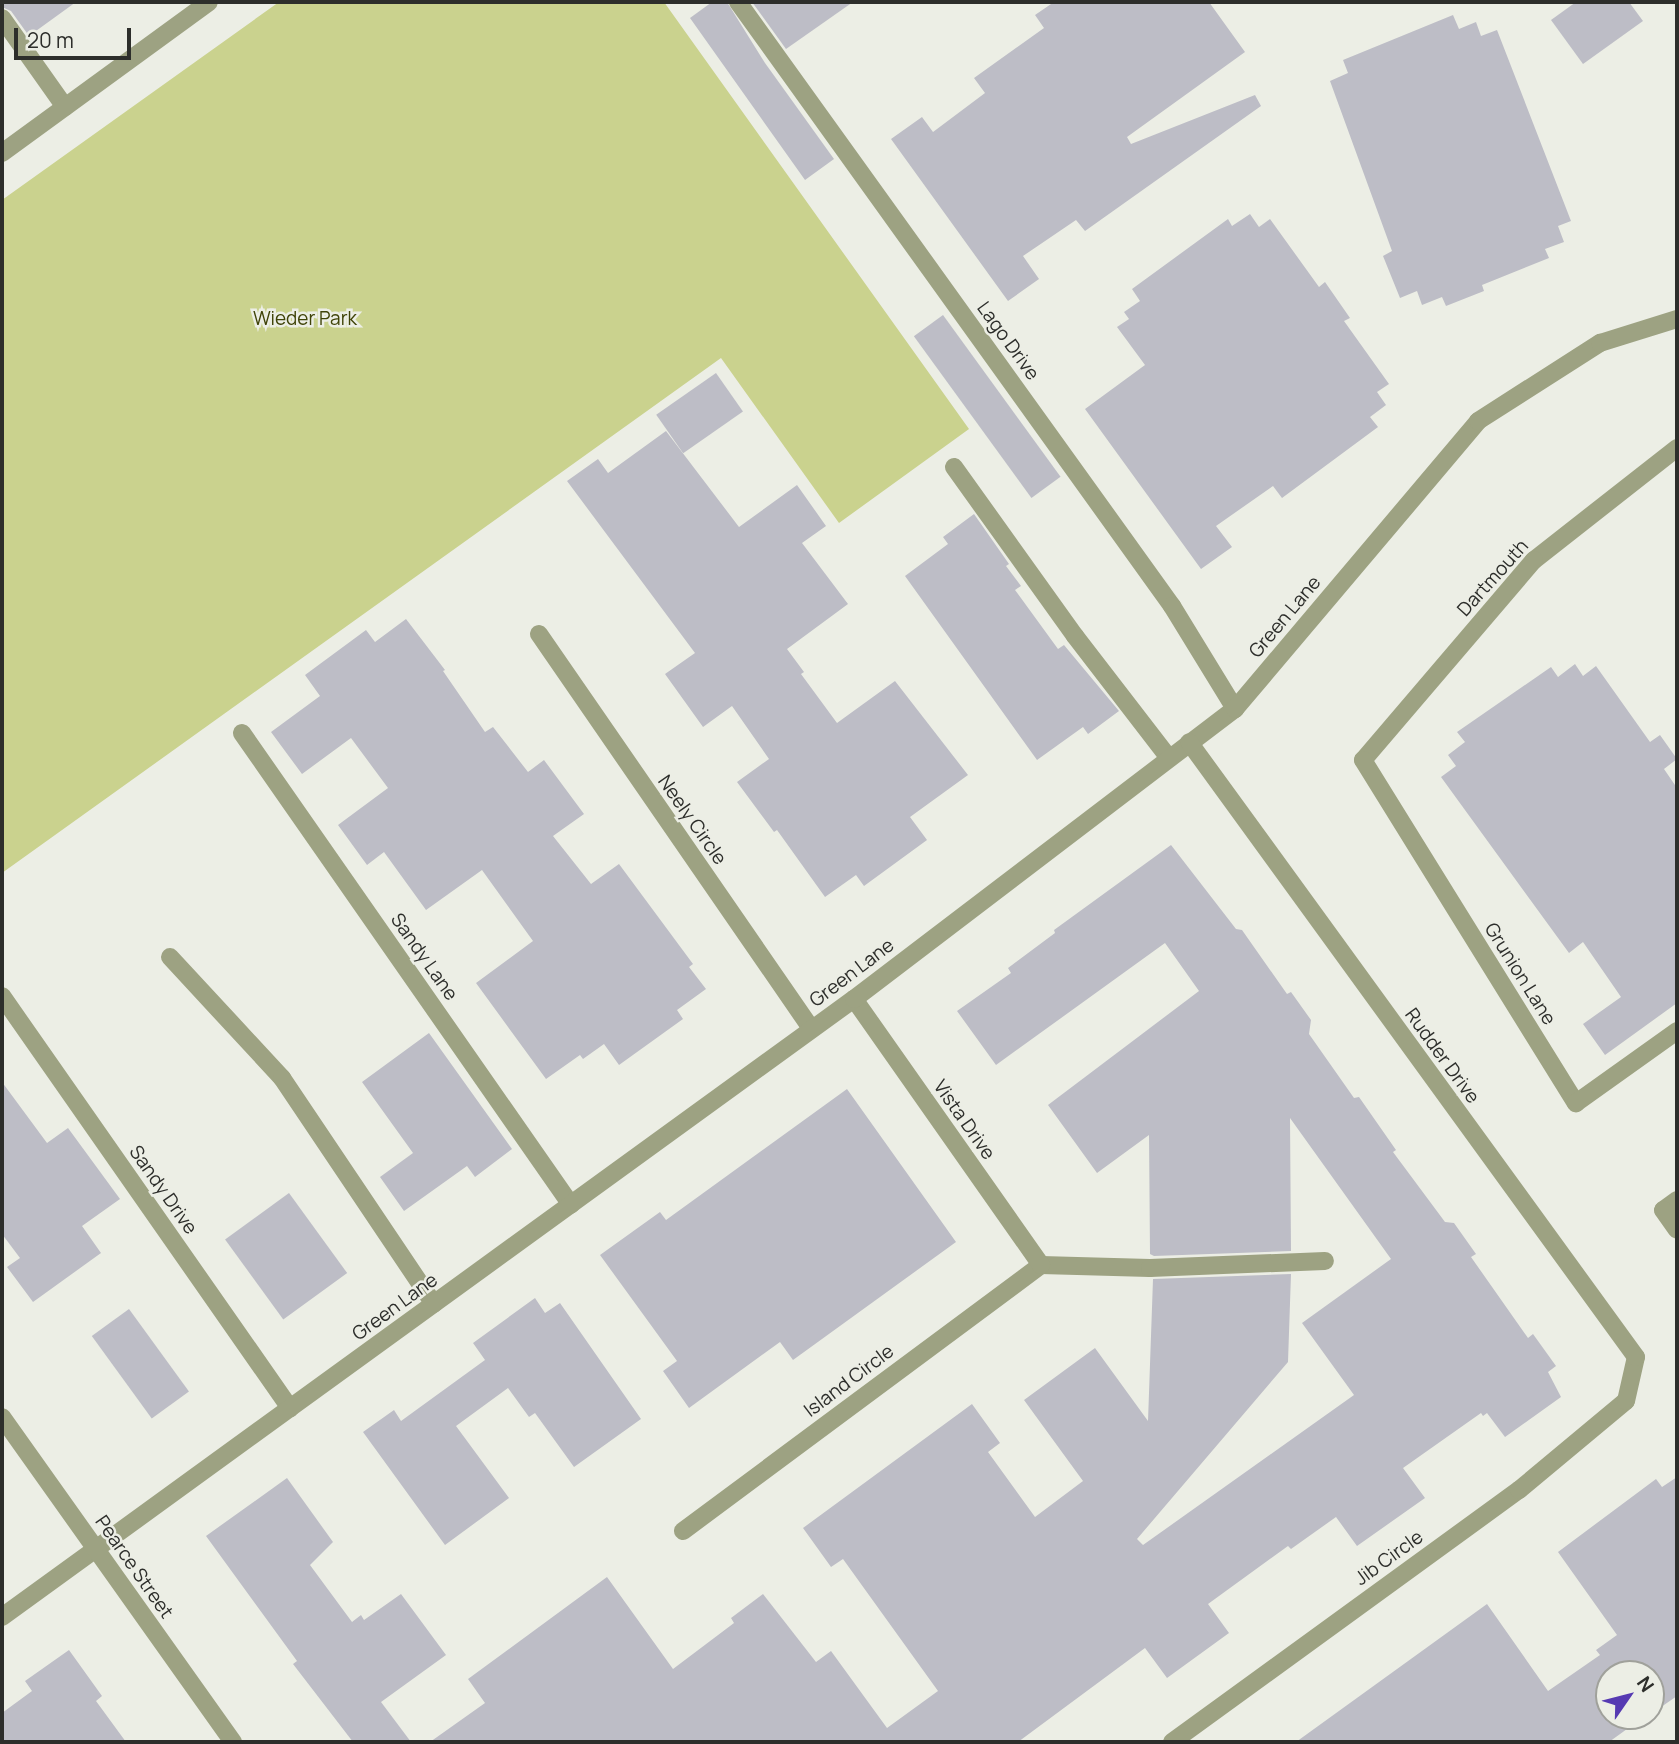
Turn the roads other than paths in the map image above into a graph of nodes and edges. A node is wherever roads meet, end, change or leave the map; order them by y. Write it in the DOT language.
graph roads {
  1 [pos="209,2"];
  2 [pos="738,2"];
  3 [pos="2,18"];
  4 [pos="65,107"];
  5 [pos="2,153"];
  6 [pos="1677,319"];
  7 [pos="1677,448"];
  8 [pos="954,467"];
  9 [pos="539,634"];
  10 [pos="1235,709"];
  11 [pos="242,733"];
  12 [pos="1189,742"];
  13 [pos="1169,758"];
  14 [pos="1363,760"];
  15 [pos="170,957"];
  16 [pos="2,996"];
  17 [pos="854,999"];
  18 [pos="811,1029"];
  19 [pos="1677,1031"];
  20 [pos="1677,1200"];
  21 [pos="572,1205"];
  22 [pos="1677,1230"];
  23 [pos="1325,1261"];
  24 [pos="1041,1265"];
  25 [pos="434,1304"];
  26 [pos="1626,1401"];
  27 [pos="290,1408"];
  28 [pos="2,1417"];
  29 [pos="683,1531"];
  30 [pos="96,1549"];
  31 [pos="2,1617"];
  32 [pos="233,1742"];
  33 [pos="1172,1742"];
  1 -- 4 [label="street"];
  2 -- 10 [label="street, Lago Drive"];
  3 -- 4 [label="street"];
  4 -- 5 [label="street"];
  6 -- 10 [label="street, Green Lane"];
  7 -- 14 [label="street, Dartmouth"];
  8 -- 13 [label="street"];
  9 -- 18 [label="street, Neely Circle"];
  10 -- 12 [label="street, Green Lane"];
  11 -- 21 [label="street, Sandy Lane"];
  12 -- 13 [label="street, Green Lane"];
  12 -- 26 [label="street, Rudder Drive"];
  13 -- 17 [label="street, Green Lane"];
  14 -- 19 [label="street, Grunion Lane"];
  15 -- 25 [label="street"];
  16 -- 27 [label="street, Sandy Drive"];
  17 -- 18 [label="street, Green Lane"];
  17 -- 24 [label="street, Vista Drive"];
  18 -- 21 [label="street, Green Lane"];
  20 -- 22 [label="street"];
  21 -- 25 [label="street, Green Lane"];
  23 -- 24 [label="street"];
  24 -- 29 [label="street, Island Circle"];
  25 -- 27 [label="street, Green Lane"];
  26 -- 33 [label="street, Jib Circle"];
  27 -- 30 [label="street, Green Lane"];
  28 -- 30 [label="street, Pearce Street"];
  30 -- 31 [label="street, Green Lane"];
  30 -- 32 [label="street, Pearce Street"];
}
